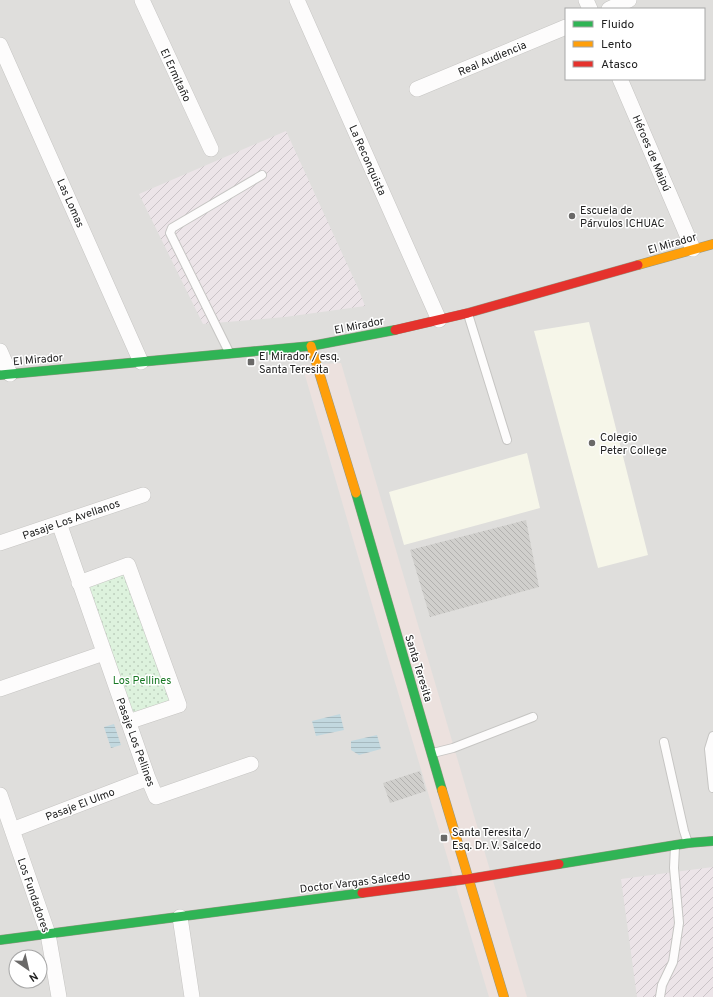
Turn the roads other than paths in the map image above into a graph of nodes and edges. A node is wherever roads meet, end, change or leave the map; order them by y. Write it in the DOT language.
graph roads {
  1 [pos="142,0"];
  2 [pos="297,0"];
  3 [pos="629,0"];
  4 [pos="610,8"];
  5 [pos="565,27"];
  6 [pos="0,45"];
  7 [pos="620,80"];
  8 [pos="417,89"];
  9 [pos="211,149"];
  10 [pos="262,175"];
  11 [pos="713,244"];
  12 [pos="693,249"];
  13 [pos="468,313"];
  14 [pos="439,320"];
  15 [pos="311,346"];
  16 [pos="0,350"];
  17 [pos="230,354"];
  18 [pos="141,362"];
  19 [pos="5,375"];
  20 [pos="507,440"];
  21 [pos="143,495"];
  22 [pos="58,523"];
  23 [pos="0,543"];
  24 [pos="79,583"];
  25 [pos="104,653"];
  26 [pos="0,689"];
  27 [pos="533,717"];
  28 [pos="128,722"];
  29 [pos="713,736"];
  30 [pos="664,742"];
  31 [pos="432,753"];
  32 [pos="251,764"];
  33 [pos="148,778"];
  34 [pos="713,788"];
  35 [pos="0,795"];
  36 [pos="12,830"];
  37 [pos="713,841"];
  38 [pos="688,843"];
  39 [pos="675,846"];
  40 [pos="468,879"];
  41 [pos="180,917"];
  42 [pos="48,934"];
  43 [pos="0,940"];
  44 [pos="59,997"];
  45 [pos="192,997"];
  46 [pos="504,997"];
  47 [pos="660,997"];
  1 -- 9 [label="street, El Ermitaño"];
  2 -- 14 [label="street, La Reconquista"];
  3 -- 4 [label="street"];
  5 -- 8 [label="street, Real Audiencia"];
  6 -- 18 [label="street, Las Lomas"];
  7 -- 12 [label="street, Héroes de Maipú"];
  10 -- 17 [label="lane"];
  11 -- 12 [label="street, El Mirador"];
  12 -- 13 [label="street, El Mirador"];
  13 -- 14 [label="street, El Mirador"];
  13 -- 20 [label="lane"];
  14 -- 15 [label="street, El Mirador"];
  15 -- 17 [label="street, El Mirador"];
  15 -- 31 [label="street, Santa Teresita"];
  16 -- 19 [label="street"];
  17 -- 18 [label="street, El Mirador"];
  18 -- 19 [label="street, El Mirador"];
  21 -- 22 [label="street, Pasaje Los Avellanos"];
  22 -- 23 [label="street, Pasaje Los Avellanos"];
  22 -- 24 [label="street, Pasaje Los Pellines"];
  24 -- 25 [label="street, Pasaje Los Pellines"];
  24 -- 28 [label="street"];
  25 -- 26 [label="street"];
  25 -- 28 [label="street, Pasaje Los Pellines"];
  27 -- 31 [label="lane"];
  28 -- 33 [label="street, Pasaje Los Pellines"];
  29 -- 34 [label="lane"];
  30 -- 38 [label="lane"];
  31 -- 40 [label="street, Santa Teresita"];
  32 -- 33 [label="street, Pasaje Los Pellines"];
  33 -- 36 [label="street, Pasaje El Ulmo"];
  35 -- 36 [label="street, Los Fundadores"];
  36 -- 42 [label="street, Los Fundadores"];
  37 -- 38 [label="street, Doctor Vargas Salcedo"];
  38 -- 39 [label="street, Doctor Vargas Salcedo"];
  39 -- 40 [label="street, Doctor Vargas Salcedo"];
  39 -- 47 [label="lane"];
  40 -- 41 [label="street, Doctor Vargas Salcedo"];
  40 -- 46 [label="street, Santa Teresita"];
  41 -- 42 [label="street, Doctor Vargas Salcedo"];
  41 -- 45 [label="street"];
  42 -- 43 [label="street, Doctor Vargas Salcedo"];
  42 -- 44 [label="street, Los Fundadores"];
}
